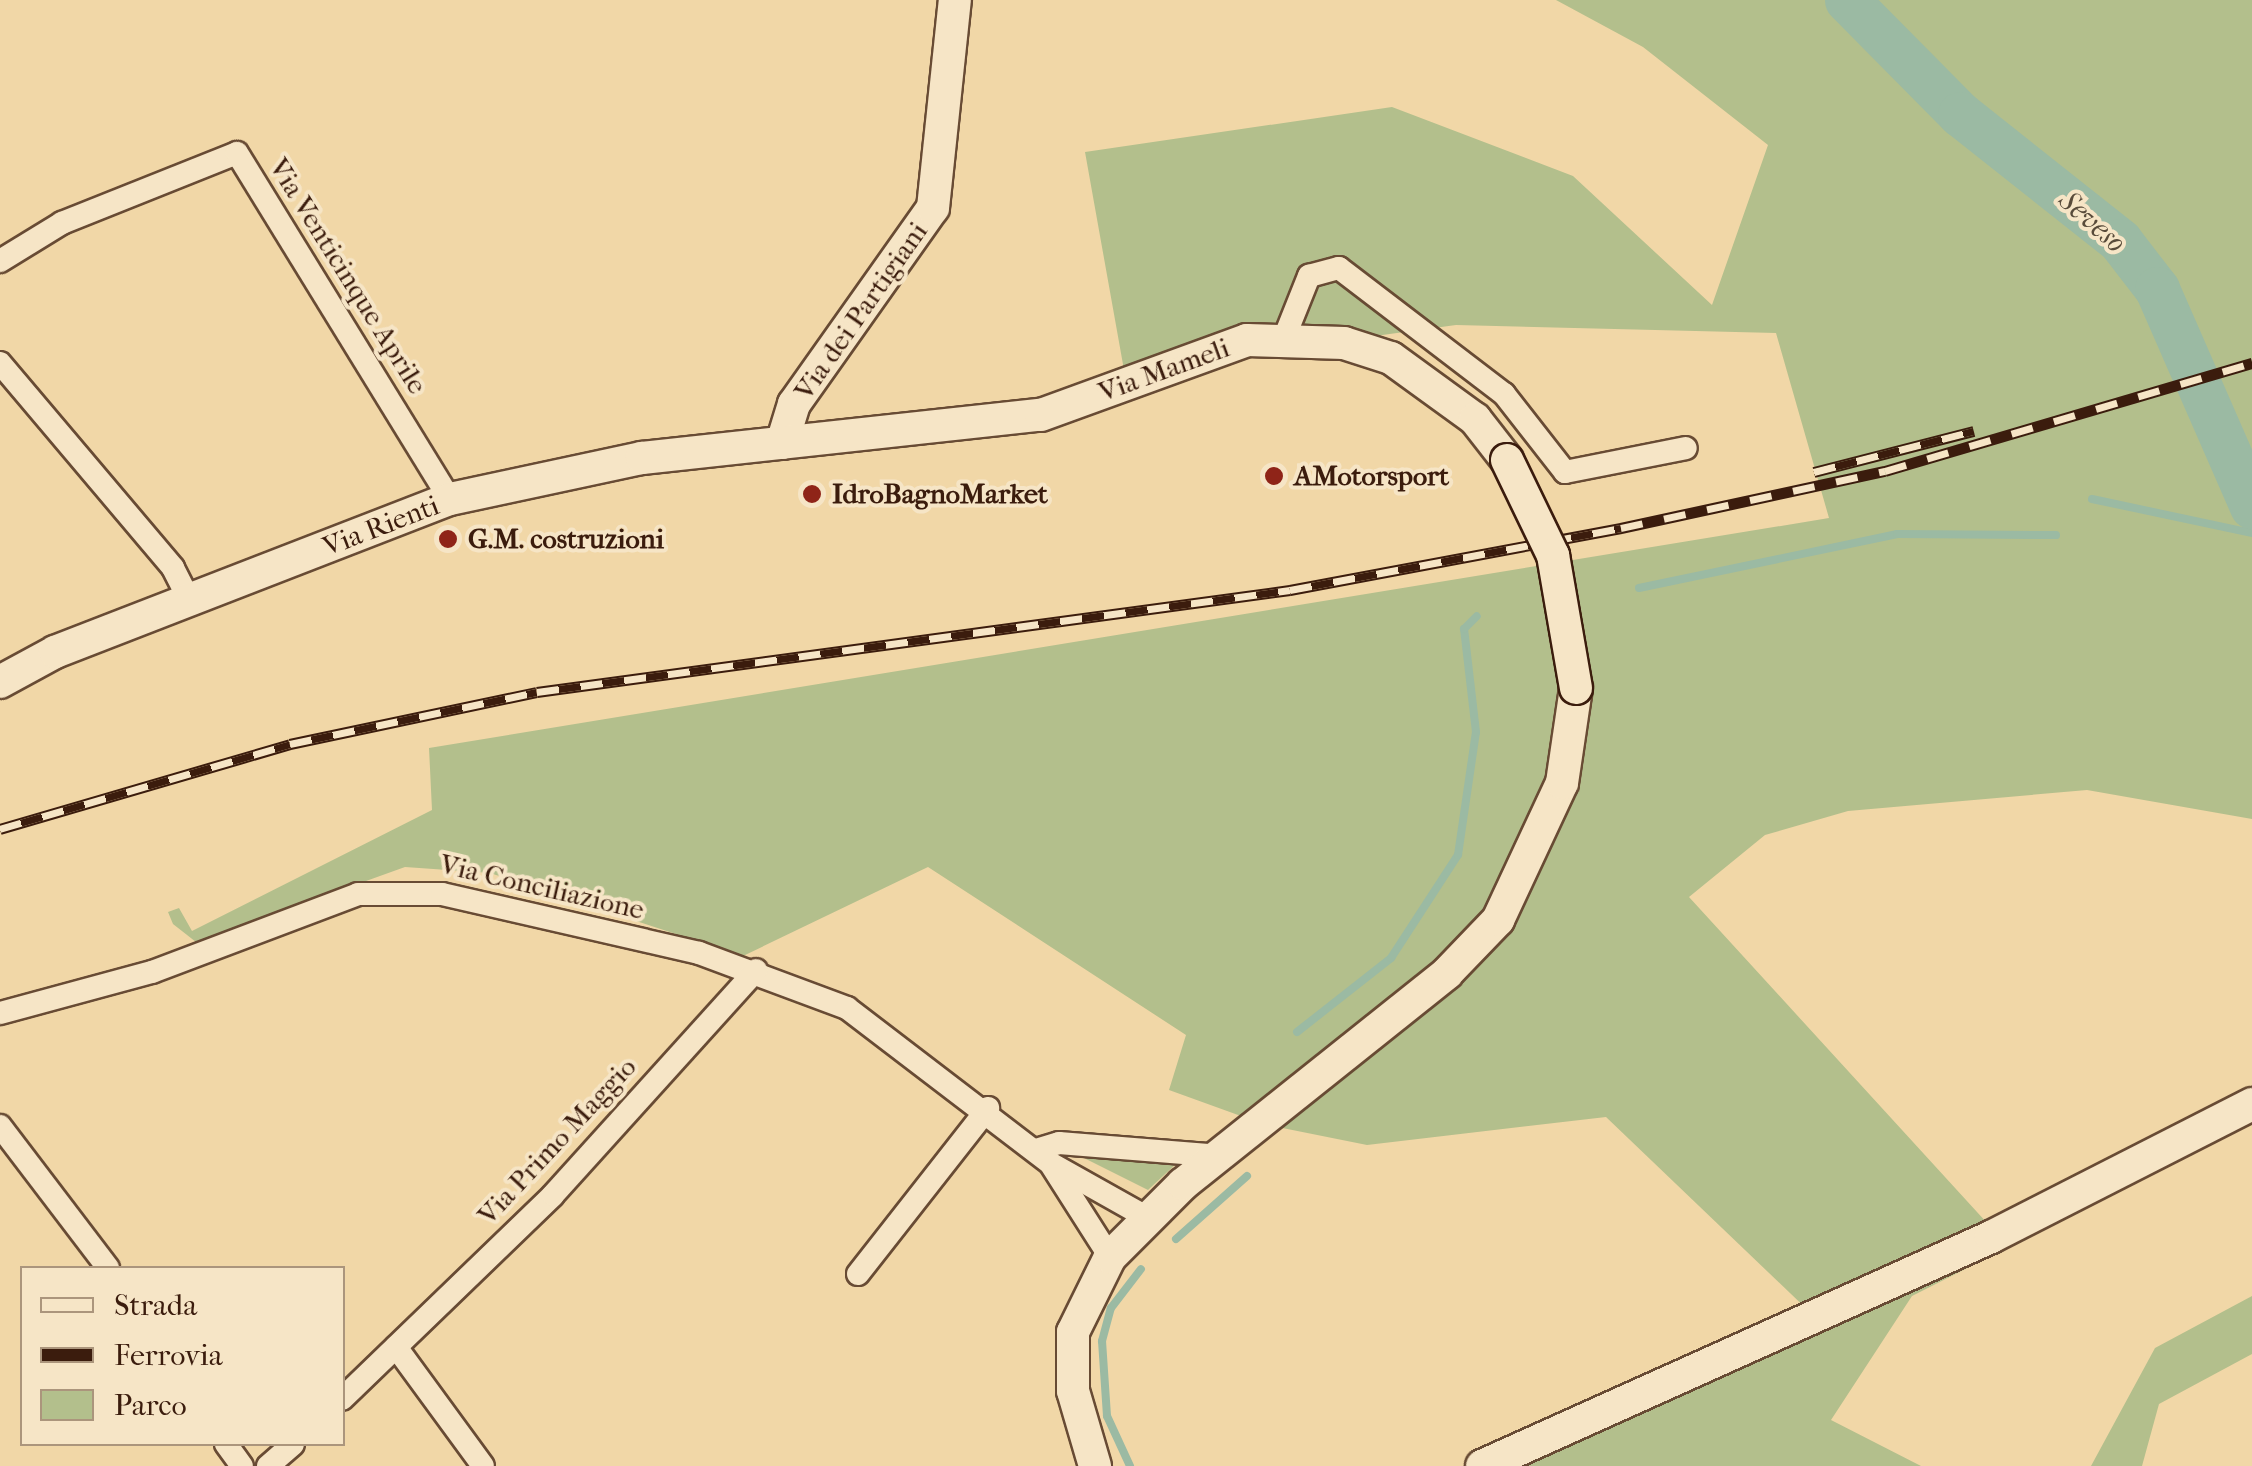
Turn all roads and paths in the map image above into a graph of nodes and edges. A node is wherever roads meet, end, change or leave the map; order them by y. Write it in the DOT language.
graph roads {
  1 [pos="954,0"];
  2 [pos="0,261"];
  3 [pos="1285,336"];
  4 [pos="0,362"];
  5 [pos="782,443"];
  6 [pos="1686,448"];
  7 [pos="450,500"];
  8 [pos="188,599"];
  9 [pos="0,682"];
  10 [pos="756,970"];
  11 [pos="0,1012"];
  12 [pos="2252,1104"];
  13 [pos="988,1108"];
  14 [pos="0,1126"];
  15 [pos="1043,1156"];
  16 [pos="1220,1156"];
  17 [pos="1148,1218"];
  18 [pos="1110,1257"];
  19 [pos="106,1266"];
  20 [pos="858,1274"];
  21 [pos="396,1347"];
  22 [pos="345,1396"];
  23 [pos="291,1446"];
  24 [pos="268,1466"];
  25 [pos="483,1466"];
  26 [pos="1096,1466"];
  27 [pos="1482,1466"];
  1 -- 5 [label="main road, Via dei Partigiani"];
  2 -- 7 [label="street, Via Venticinque Aprile"];
  3 -- 5 [label="main road, Via Mameli"];
  3 -- 6 [label="street"];
  3 -- 16 [label="main road, Via Mameli, bridge"];
  4 -- 8 [label="street"];
  5 -- 7 [label="main road, Via Rienti"];
  7 -- 8 [label="main road, Via Rienti"];
  8 -- 9 [label="main road, Via Rienti"];
  10 -- 11 [label="street, Via Conciliazione"];
  10 -- 13 [label="street, Via Conciliazione"];
  10 -- 21 [label="street, Via Primo Maggio"];
  12 -- 27 [label="main road"];
  13 -- 15 [label="street, Via Conciliazione"];
  13 -- 20 [label="street"];
  14 -- 19 [label="street"];
  15 -- 16 [label="street"];
  15 -- 17 [label="street"];
  15 -- 18 [label="street"];
  16 -- 17 [label="main road, Via Mameli"];
  17 -- 18 [label="main road, Via Mameli"];
  18 -- 26 [label="main road, Via Mameli"];
  21 -- 22 [label="street, Via Primo Maggio"];
  21 -- 25 [label="street"];
  23 -- 24 [label="street"];
}
